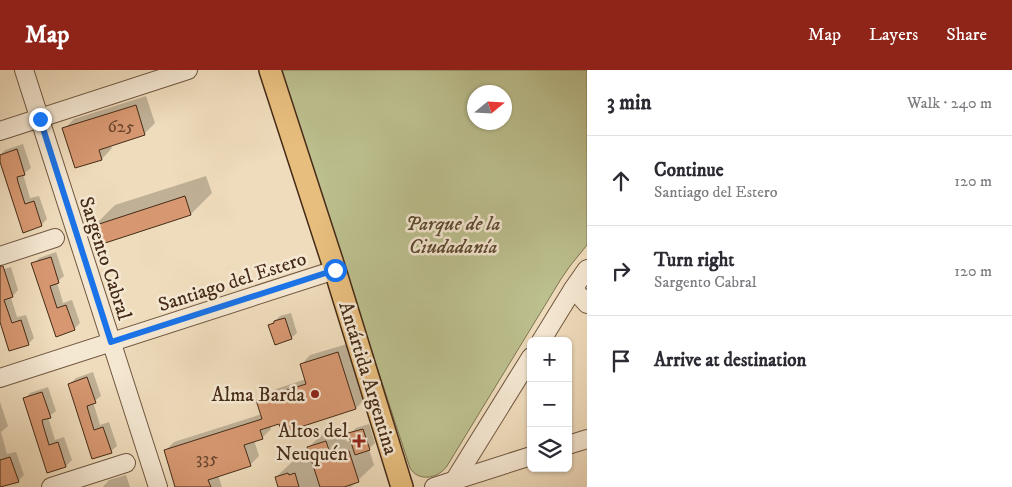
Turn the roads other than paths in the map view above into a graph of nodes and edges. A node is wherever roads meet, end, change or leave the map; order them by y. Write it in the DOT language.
graph roads {
  1 [pos="24,70"];
  2 [pos="188,70"];
  3 [pos="270,70"];
  4 [pos="40,119"];
  5 [pos="0,131"];
  6 [pos="54,238"];
  7 [pos="0,256"];
  8 [pos="587,269"];
  9 [pos="335,270"];
  10 [pos="573,289"];
  11 [pos="587,304"];
  12 [pos="543,337"];
  13 [pos="111,342"];
  14 [pos="527,363"];
  15 [pos="0,378"];
  16 [pos="587,439"];
  17 [pos="572,444"];
  18 [pos="527,457"];
  19 [pos="126,463"];
  20 [pos="454,481"];
  21 [pos="52,487"];
  22 [pos="158,487"];
  23 [pos="402,487"];
  24 [pos="434,487"];
  1 -- 4 [label="street, Sargento Cabral"];
  2 -- 4 [label="street"];
  3 -- 9 [label="main road, Antártida Argentina"];
  4 -- 5 [label="street"];
  4 -- 13 [label="street, Sargento Cabral"];
  6 -- 7 [label="street"];
  8 -- 10 [label="street"];
  9 -- 13 [label="street, Santiago del Estero"];
  9 -- 23 [label="main road, Antártida Argentina"];
  10 -- 11 [label="street"];
  10 -- 12 [label="street"];
  13 -- 15 [label="street, Santiago del Estero"];
  13 -- 22 [label="street, Sargento Cabral"];
  14 -- 20 [label="street"];
  16 -- 17 [label="street"];
  18 -- 20 [label="street"];
  19 -- 21 [label="street"];
  20 -- 24 [label="street"];
}
